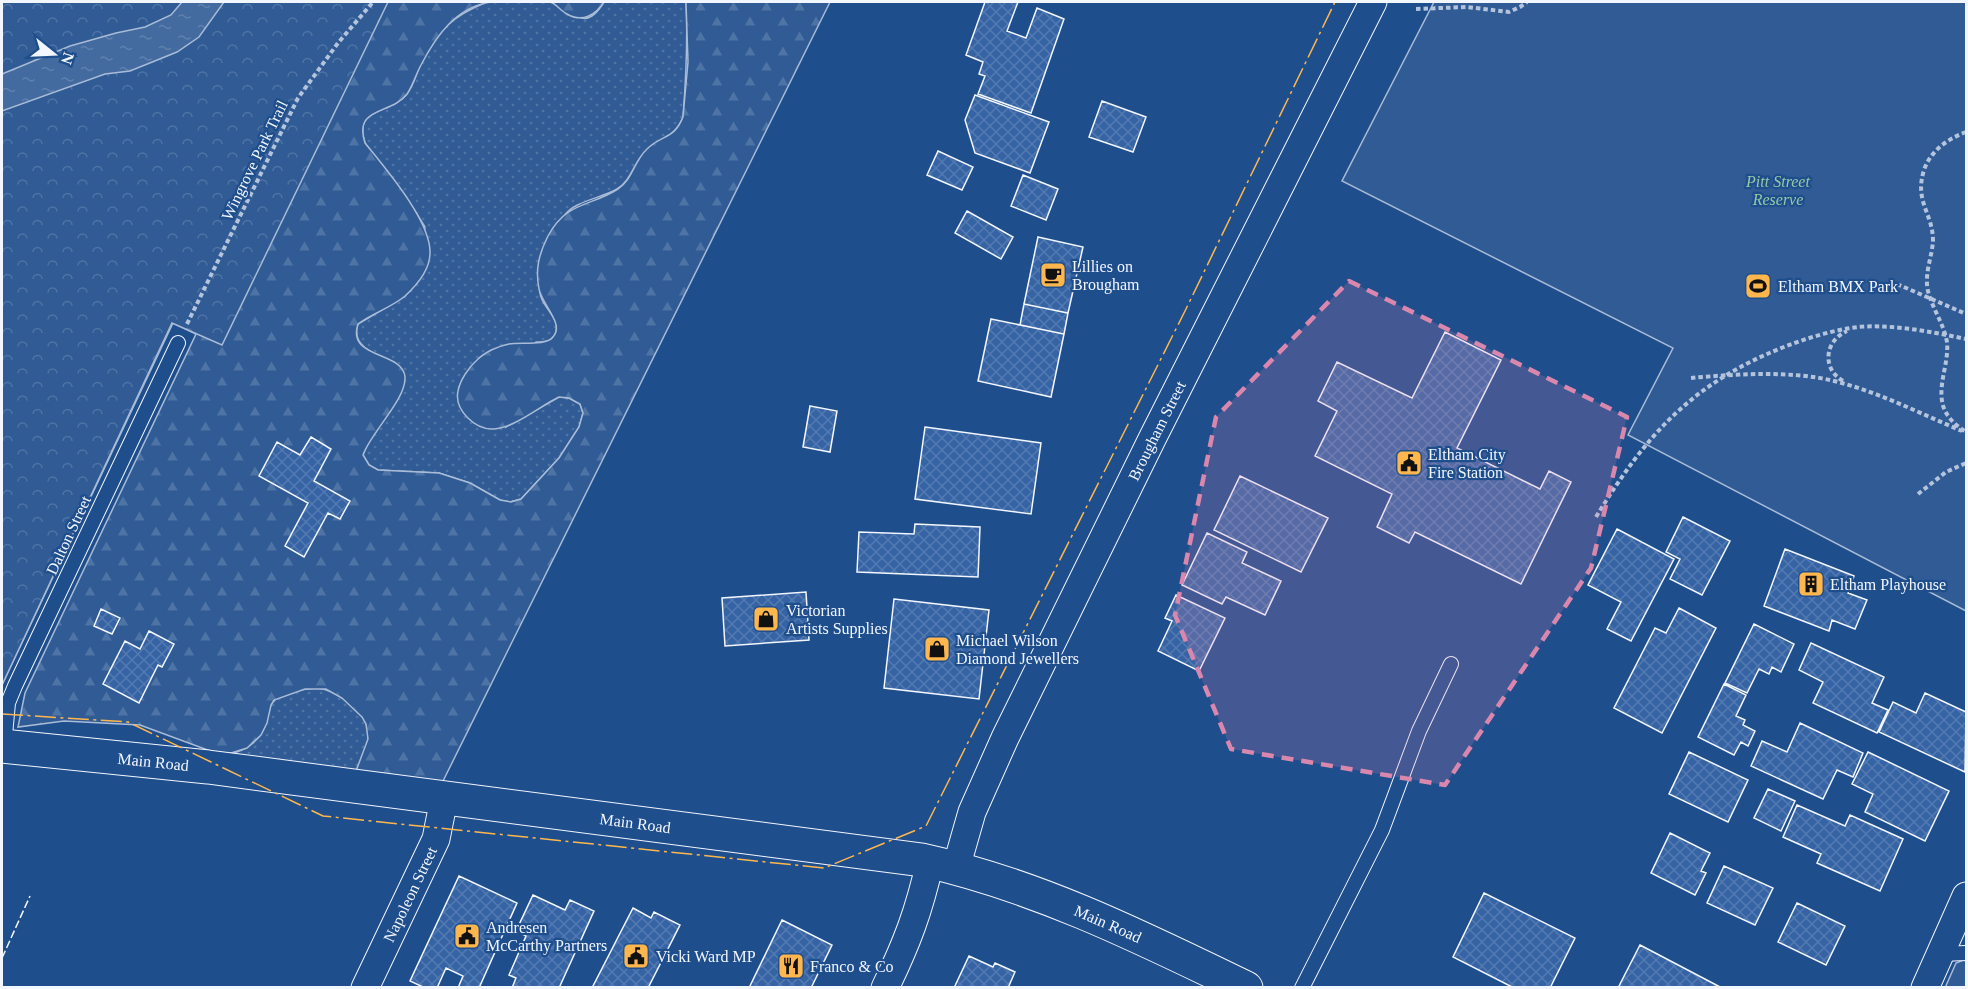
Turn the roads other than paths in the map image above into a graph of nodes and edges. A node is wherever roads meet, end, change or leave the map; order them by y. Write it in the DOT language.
graph roads {
  1 [pos="1373,2"];
  2 [pos="178,343"];
  3 [pos="1451,664"];
  4 [pos="3,746"];
  5 [pos="444,799"];
  6 [pos="943,865"];
  7 [pos="1966,898"];
  8 [pos="1966,953"];
  9 [pos="1940,954"];
  10 [pos="365,987"];
  11 [pos="885,987"];
  12 [pos="1246,987"];
  13 [pos="1302,987"];
  14 [pos="1924,987"];
  1 -- 6 [label="street, Brougham Street"];
  2 -- 4 [label="lane, Dalton Street"];
  3 -- 13 [label="lane"];
  4 -- 5 [label="main road, Main Road"];
  5 -- 6 [label="main road, Main Road"];
  5 -- 10 [label="street, Napoleon Street"];
  6 -- 11 [label="street, Brougham Street"];
  6 -- 12 [label="main road, Main Road"];
  7 -- 9 [label="street"];
  8 -- 9 [label="lane"];
  9 -- 14 [label="street"];
}
